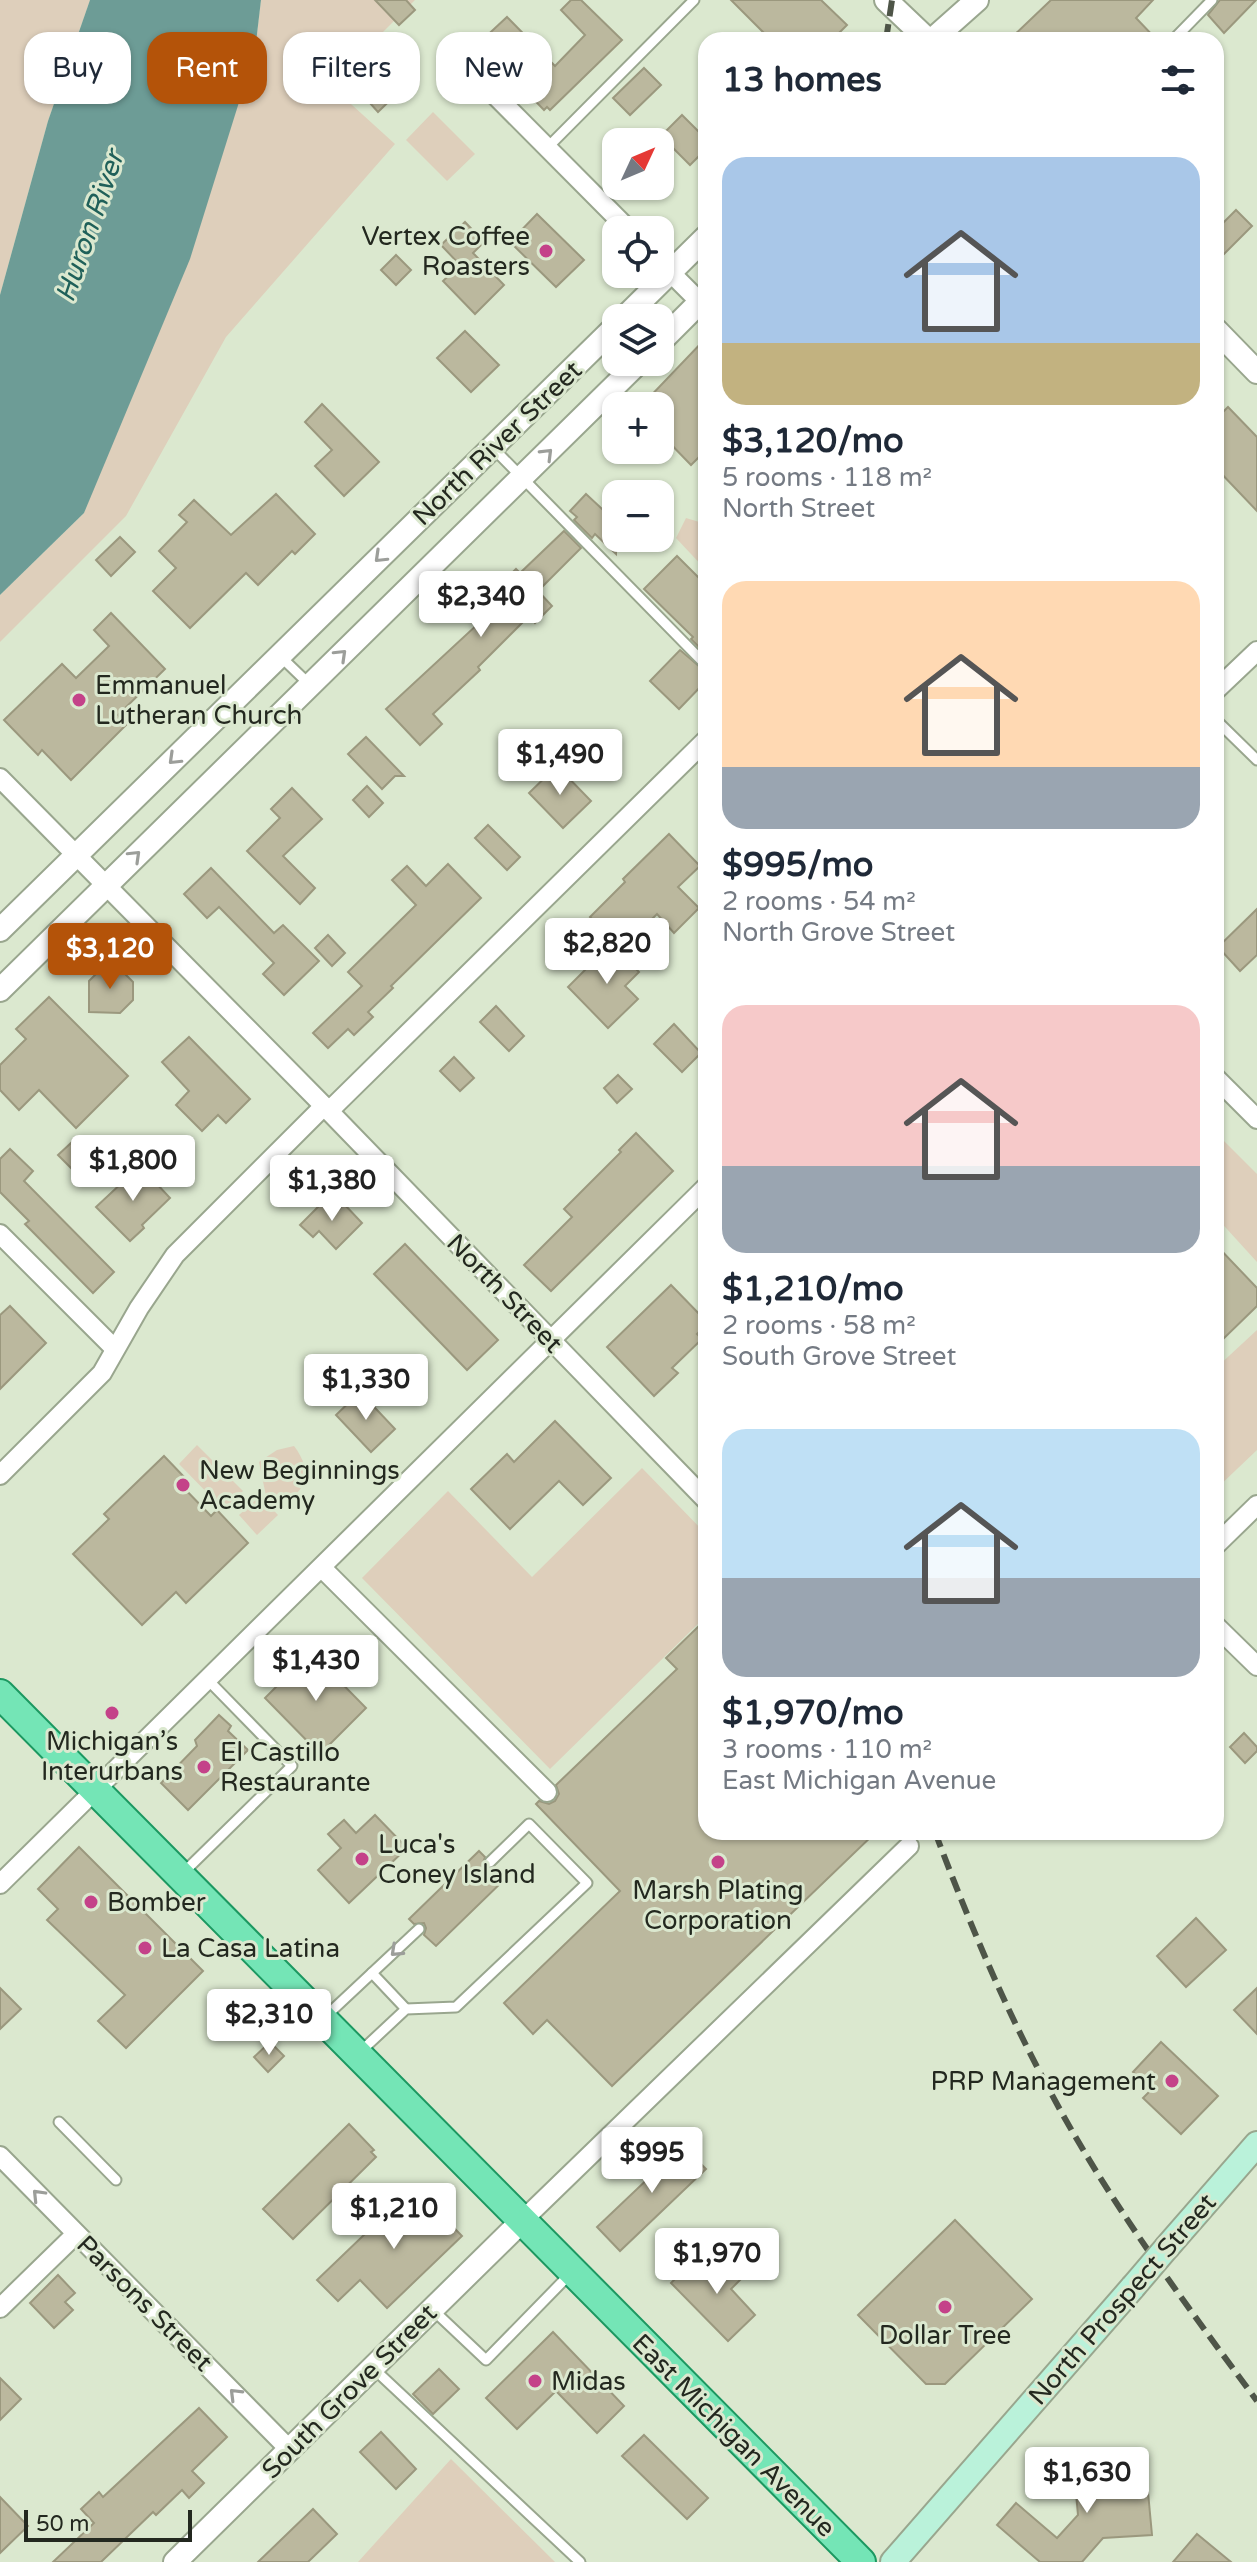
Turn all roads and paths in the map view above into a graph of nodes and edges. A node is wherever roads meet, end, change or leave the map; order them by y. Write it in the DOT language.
graph roads {
  1 [pos="694,0"];
  2 [pos="886,0"];
  3 [pos="977,0"];
  4 [pos="1212,0"];
  5 [pos="921,32"];
  6 [pos="939,32"];
  7 [pos="1181,32"];
  8 [pos="504,104"];
  9 [pos="547,148"];
  10 [pos="615,216"];
  11 [pos="698,243"];
  12 [pos="674,260"];
  13 [pos="674,275"];
  14 [pos="648,288"];
  15 [pos="698,295"];
  16 [pos="635,304"];
  17 [pos="698,304"];
  18 [pos="674,328"];
  19 [pos="1224,338"];
  20 [pos="602,340"];
  21 [pos="1257,372"];
  22 [pos="625,376"];
  23 [pos="493,448"];
  24 [pos="522,479"];
  25 [pos="1257,651"];
  26 [pos="280,656"];
  27 [pos="698,657"];
  28 [pos="1224,682"];
  29 [pos="310,685"];
  30 [pos="1224,728"];
  31 [pos="698,748"];
  32 [pos="1257,760"];
  33 [pos="0,778"];
  34 [pos="76,855"];
  35 [pos="104,885"];
  36 [pos="0,930"];
  37 [pos="0,990"];
  38 [pos="1224,1086"];
  39 [pos="326,1108"];
  40 [pos="1257,1119"];
  41 [pos="698,1195"];
  42 [pos="0,1234"];
  43 [pos="551,1339"];
  44 [pos="115,1349"];
  45 [pos="0,1475"];
  46 [pos="698,1492"];
  47 [pos="1257,1505"];
  48 [pos="1224,1537"];
  49 [pos="322,1568"];
  50 [pos="1224,1634"];
  51 [pos="1257,1666"];
  52 [pos="208,1680"];
  53 [pos="0,1694"];
  54 [pos="95,1791"];
  55 [pos="547,1792"];
  56 [pos="909,1846"];
  57 [pos="490,1862"];
  58 [pos="180,1876"];
  59 [pos="0,1884"];
  60 [pos="419,1929"];
  61 [pos="372,1973"];
  62 [pos="406,2009"];
  63 [pos="323,2019"];
  64 [pos="358,2054"];
  65 [pos="59,2122"];
  66 [pos="1257,2144"];
  67 [pos="0,2156"];
  68 [pos="116,2180"];
  69 [pos="523,2220"];
  70 [pos="76,2234"];
  71 [pos="572,2271"];
  72 [pos="0,2308"];
  73 [pos="432,2309"];
  74 [pos="373,2368"];
  75 [pos="290,2450"];
  76 [pos="175,2562"];
  77 [pos="580,2562"];
  78 [pos="861,2562"];
  79 [pos="893,2562"];
  1 -- 9 [label="lane"];
  2 -- 5 [label="street"];
  3 -- 6 [label="street"];
  4 -- 7 [label="lane"];
  8 -- 9 [label="street"];
  9 -- 10 [label="street"];
  11 -- 12 [label="street"];
  13 -- 15 [label="street"];
  14 -- 16 [label="street"];
  17 -- 18 [label="street"];
  19 -- 21 [label="street"];
  20 -- 23 [label="street, North River Street"];
  24 -- 22 [label="street, North River Street, one-way"];
  23 -- 24 [label="lane"];
  23 -- 26 [label="street, North River Street, one-way"];
  24 -- 27 [label="lane"];
  29 -- 24 [label="street, North River Street, one-way"];
  25 -- 28 [label="street"];
  26 -- 29 [label="lane"];
  26 -- 34 [label="street, North River Street, one-way"];
  35 -- 29 [label="street, North River Street, one-way"];
  30 -- 32 [label="lane"];
  31 -- 39 [label="street"];
  33 -- 34 [label="street, North Street"];
  34 -- 35 [label="street, North Street"];
  34 -- 36 [label="street, North River Street"];
  35 -- 37 [label="street, North River Street"];
  35 -- 39 [label="street, North Street"];
  38 -- 40 [label="street"];
  39 -- 43 [label="street, North Street"];
  39 -- 44 [label="street"];
  41 -- 43 [label="street"];
  42 -- 44 [label="street"];
  43 -- 46 [label="street, North Street"];
  43 -- 49 [label="street"];
  44 -- 45 [label="street"];
  47 -- 48 [label="street"];
  49 -- 52 [label="street"];
  49 -- 55 [label="street"];
  50 -- 51 [label="street"];
  52 -- 54 [label="street"];
  52 -- 58 [label="lane"];
  53 -- 54 [label="main road, East Michigan Avenue"];
  54 -- 58 [label="main road, East Michigan Avenue"];
  54 -- 59 [label="street"];
  56 -- 69 [label="street"];
  57 -- 62 [label="lane"];
  58 -- 63 [label="main road, East Michigan Avenue"];
  60 -- 61 [label="lane, one-way"];
  61 -- 62 [label="lane"];
  61 -- 63 [label="lane"];
  62 -- 64 [label="lane"];
  63 -- 64 [label="main road, East Michigan Avenue"];
  64 -- 69 [label="main road, East Michigan Avenue"];
  65 -- 68 [label="lane"];
  66 -- 79 [label="main road, North Prospect Street, bridge"];
  70 -- 67 [label="street, Parsons Street, one-way"];
  69 -- 71 [label="main road, East Michigan Avenue"];
  69 -- 73 [label="street, South Grove Street"];
  70 -- 72 [label="street"];
  75 -- 70 [label="street, Parsons Street, one-way"];
  71 -- 73 [label="lane"];
  71 -- 78 [label="main road, East Michigan Avenue"];
  73 -- 74 [label="street, South Grove Street"];
  74 -- 75 [label="street, South Grove Street"];
  74 -- 77 [label="lane"];
  75 -- 76 [label="street, South Grove Street"];
}
